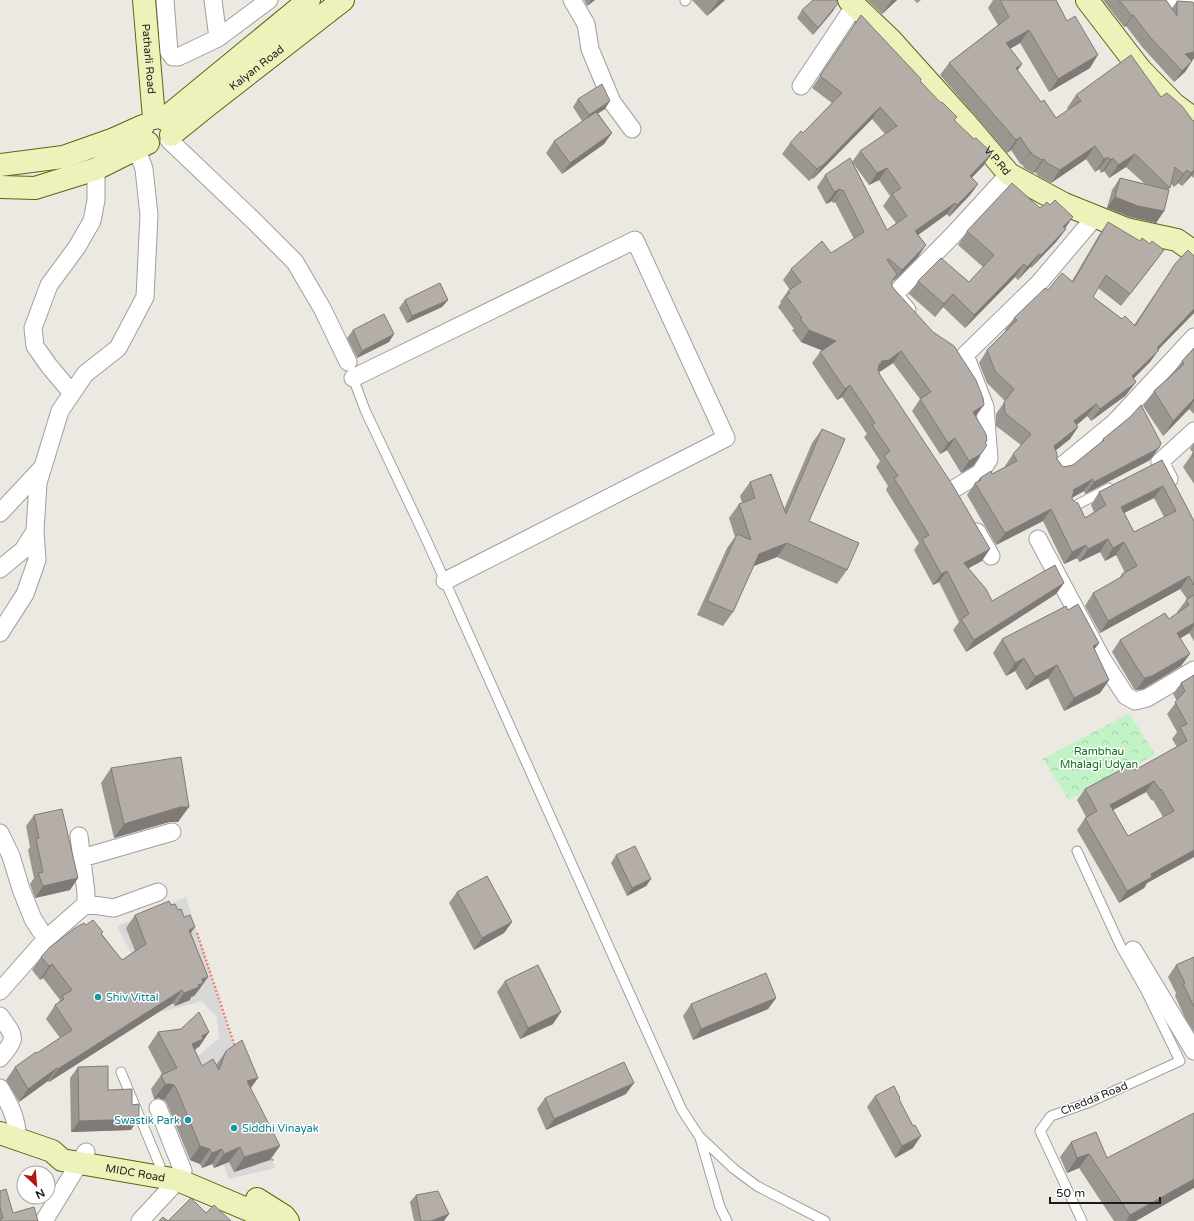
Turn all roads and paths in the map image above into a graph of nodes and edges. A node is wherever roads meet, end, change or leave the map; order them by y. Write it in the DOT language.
graph roads {
  1 [pos="144,0"];
  2 [pos="164,0"];
  3 [pos="213,0"];
  4 [pos="269,0"];
  5 [pos="309,0"];
  6 [pos="343,0"];
  7 [pos="572,0"];
  8 [pos="1087,0"];
  9 [pos="1167,0"];
  10 [pos="1193,0"];
  11 [pos="852,3"];
  12 [pos="218,38"];
  13 [pos="801,86"];
  14 [pos="1194,118"];
  15 [pos="632,129"];
  16 [pos="152,133"];
  17 [pos="0,165"];
  18 [pos="96,169"];
  19 [pos="1009,174"];
  20 [pos="0,187"];
  21 [pos="1095,217"];
  22 [pos="1194,252"];
  23 [pos="918,321"];
  24 [pos="1194,337"];
  25 [pos="348,362"];
  26 [pos="353,378"];
  27 [pos="72,393"];
  28 [pos="1194,431"];
  29 [pos="44,466"];
  30 [pos="1058,469"];
  31 [pos="1117,484"];
  32 [pos="1177,495"];
  33 [pos="1069,509"];
  34 [pos="0,513"];
  35 [pos="35,532"];
  36 [pos="1038,539"];
  37 [pos="990,556"];
  38 [pos="0,569"];
  39 [pos="445,581"];
  40 [pos="0,633"];
  41 [pos="1193,672"];
  42 [pos="172,832"];
  43 [pos="0,833"];
  44 [pos="79,836"];
  45 [pos="1077,851"];
  46 [pos="82,858"];
  47 [pos="158,892"];
  48 [pos="86,904"];
  49 [pos="197,933"];
  50 [pos="46,939"];
  51 [pos="1133,950"];
  52 [pos="0,991"];
  53 [pos="0,1016"];
  54 [pos="235,1049"];
  55 [pos="1194,1051"];
  56 [pos="0,1058"];
  57 [pos="121,1072"];
  58 [pos="0,1088"];
  59 [pos="158,1108"];
  60 [pos="9,1136"];
  61 [pos="699,1136"];
  62 [pos="270,1154"];
  63 [pos="83,1157"];
  64 [pos="273,1162"];
  65 [pos="170,1173"];
  66 [pos="259,1214"];
  67 [pos="44,1221"];
  68 [pos="140,1221"];
  69 [pos="288,1221"];
  70 [pos="727,1221"];
  71 [pos="826,1221"];
  72 [pos="1082,1221"];
  1 -- 16 [label="street, Patharli Road"];
  2 -- 12 [label="street"];
  3 -- 12 [label="street"];
  4 -- 12 [label="street"];
  5 -- 16 [label="street, Kalyan Road"];
  6 -- 16 [label="street, Kalyan Road"];
  7 -- 15 [label="street"];
  8 -- 14 [label="street"];
  9 -- 10 [label="street"];
  11 -- 13 [label="street"];
  11 -- 19 [label="street, V.P.Rd"];
  16 -- 17 [label="street, Kalyan Road"];
  16 -- 18 [label="street, Kalyan Road"];
  16 -- 25 [label="street"];
  16 -- 27 [label="street"];
  18 -- 20 [label="street, Kalyan Road"];
  18 -- 27 [label="street"];
  19 -- 21 [label="street, V.P.Rd"];
  19 -- 23 [label="street"];
  21 -- 22 [label="street, V.P.Rd"];
  21 -- 37 [label="street"];
  24 -- 30 [label="street"];
  25 -- 26 [label="lane"];
  26 -- 39 [label="lane"];
  26 -- 39 [label="street"];
  27 -- 29 [label="street"];
  28 -- 32 [label="street"];
  29 -- 34 [label="street"];
  29 -- 35 [label="street"];
  31 -- 33 [label="lane"];
  35 -- 38 [label="street"];
  35 -- 40 [label="street"];
  36 -- 41 [label="street"];
  39 -- 61 [label="lane"];
  42 -- 46 [label="street"];
  43 -- 50 [label="street"];
  44 -- 46 [label="street"];
  45 -- 72 [label="lane, Chedda Road"];
  46 -- 48 [label="street"];
  47 -- 48 [label="street"];
  48 -- 50 [label="street"];
  49 -- 54 [label="path"];
  50 -- 52 [label="street"];
  51 -- 55 [label="street"];
  53 -- 56 [label="street"];
  57 -- 65 [label="lane"];
  58 -- 60 [label="street"];
  59 -- 65 [label="street"];
  60 -- 63 [label="street, MIDC Road"];
  61 -- 70 [label="lane"];
  61 -- 71 [label="lane"];
  62 -- 64 [label="path"];
  63 -- 65 [label="street, MIDC Road"];
  63 -- 67 [label="street"];
  65 -- 66 [label="street, MIDC Road"];
  65 -- 68 [label="street"];
  66 -- 69 [label="street, MIDC Road"];
}
